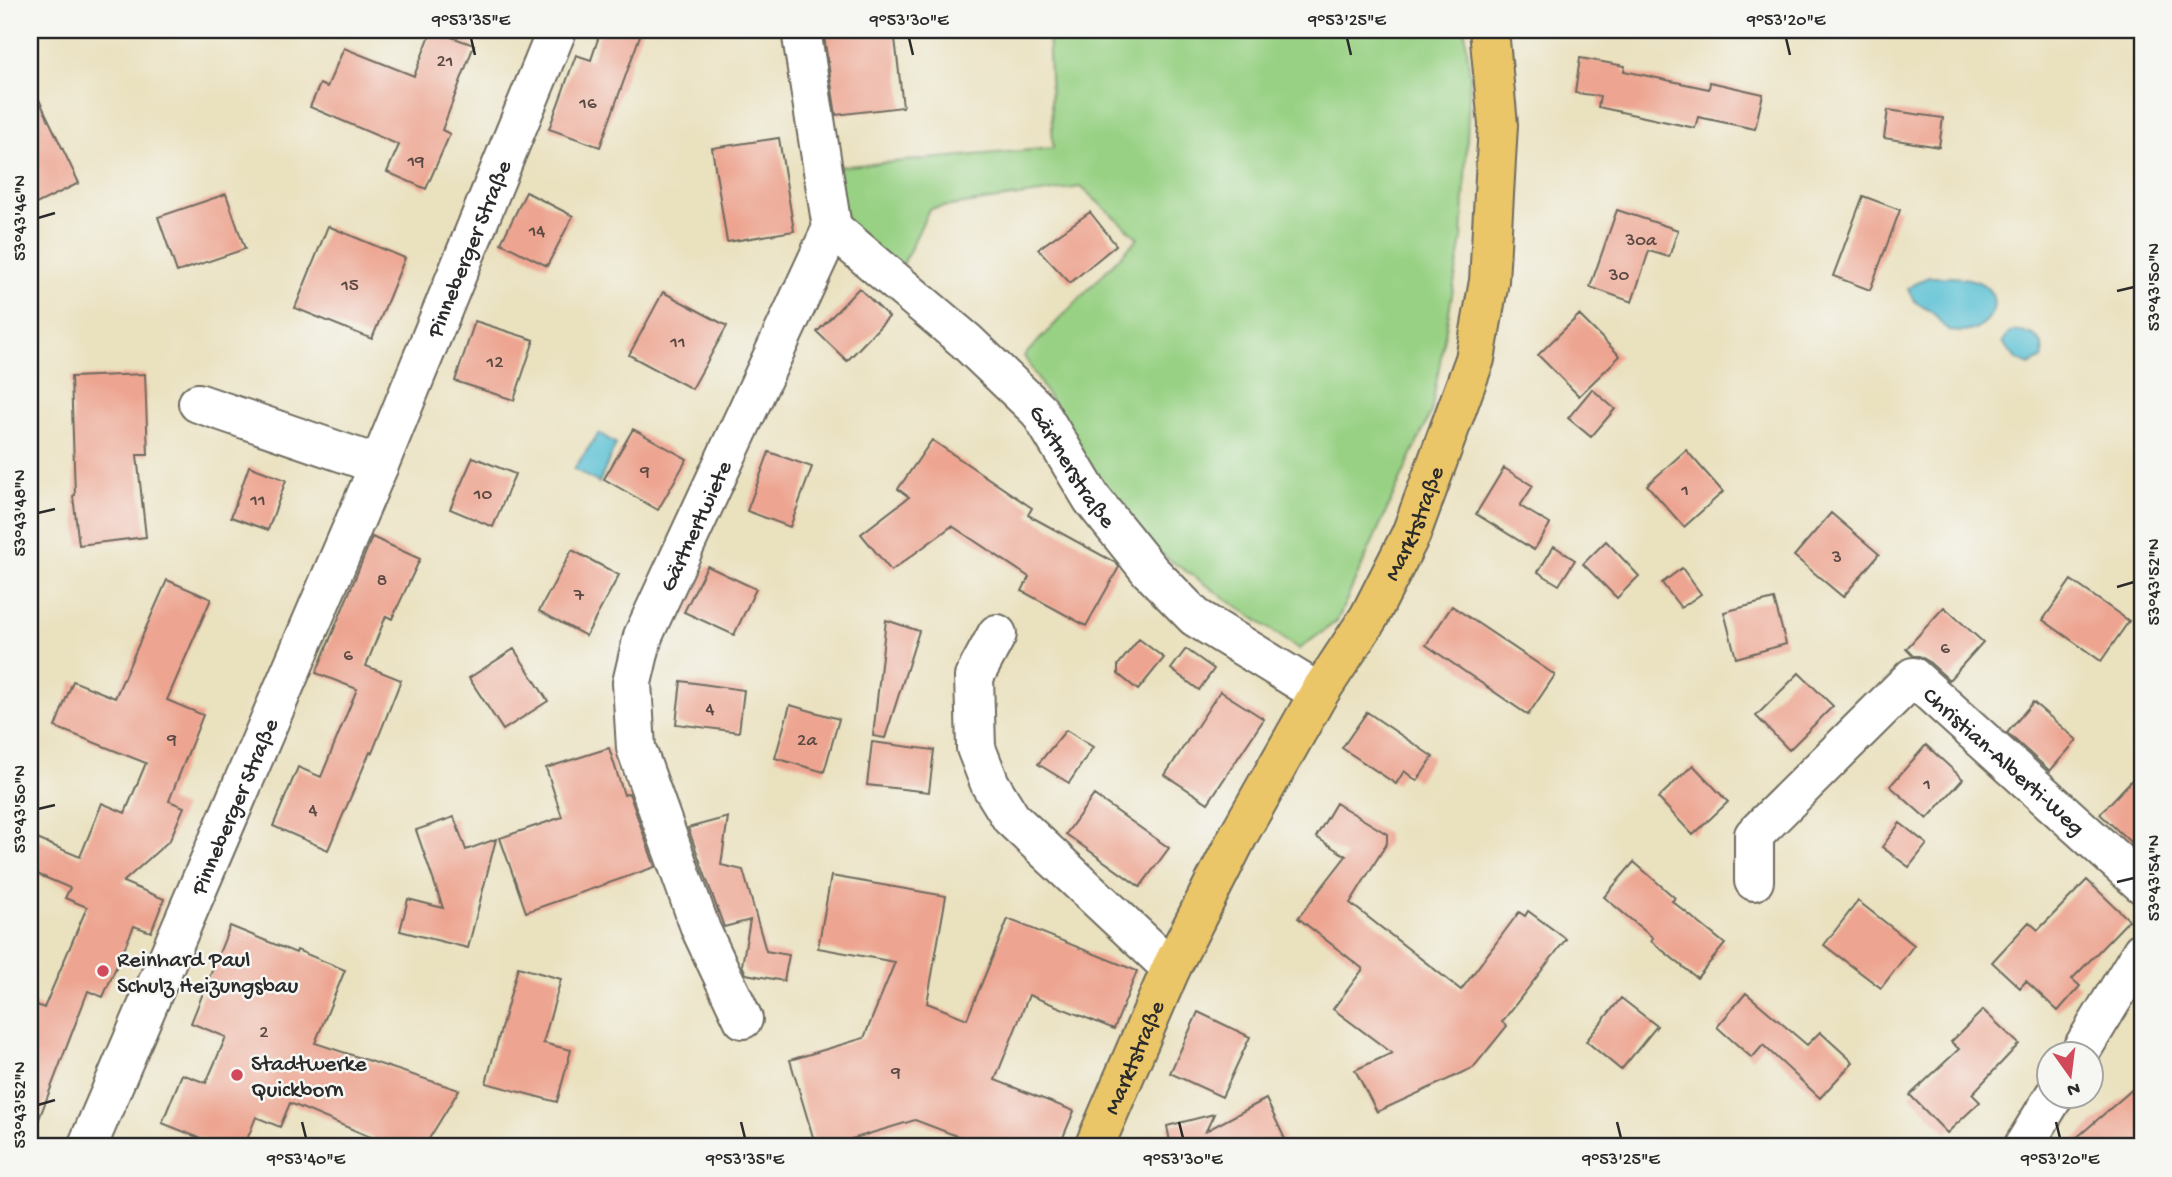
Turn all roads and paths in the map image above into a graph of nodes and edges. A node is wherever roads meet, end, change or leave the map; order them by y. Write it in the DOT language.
graph roads {
  1 [pos="557,30"];
  2 [pos="802,30"];
  3 [pos="1489,30"];
  4 [pos="832,228"];
  5 [pos="198,403"];
  6 [pos="379,465"];
  7 [pos="997,634"];
  8 [pos="1319,693"];
  9 [pos="1754,881"];
  10 [pos="2142,884"];
  11 [pos="2142,951"];
  12 [pos="1171,968"];
  13 [pos="743,1020"];
  14 [pos="2088,1040"];
  15 [pos="2046,1110"];
  16 [pos="87,1147"];
  17 [pos="1094,1147"];
  18 [pos="2023,1147"];
  1 -- 6 [label="street, Pinneberger Straße"];
  2 -- 4 [label="street"];
  3 -- 8 [label="main road, Marktstraße"];
  4 -- 8 [label="street, Gärtnerstraße"];
  4 -- 13 [label="street, Gärtnertwiete"];
  5 -- 6 [label="street"];
  6 -- 16 [label="street, Pinneberger Straße"];
  7 -- 12 [label="street"];
  8 -- 12 [label="main road, Marktstraße"];
  9 -- 10 [label="street, Christian-Alberti-Weg"];
  11 -- 14 [label="street"];
  12 -- 17 [label="main road, Marktstraße"];
  15 -- 18 [label="street"];
}
